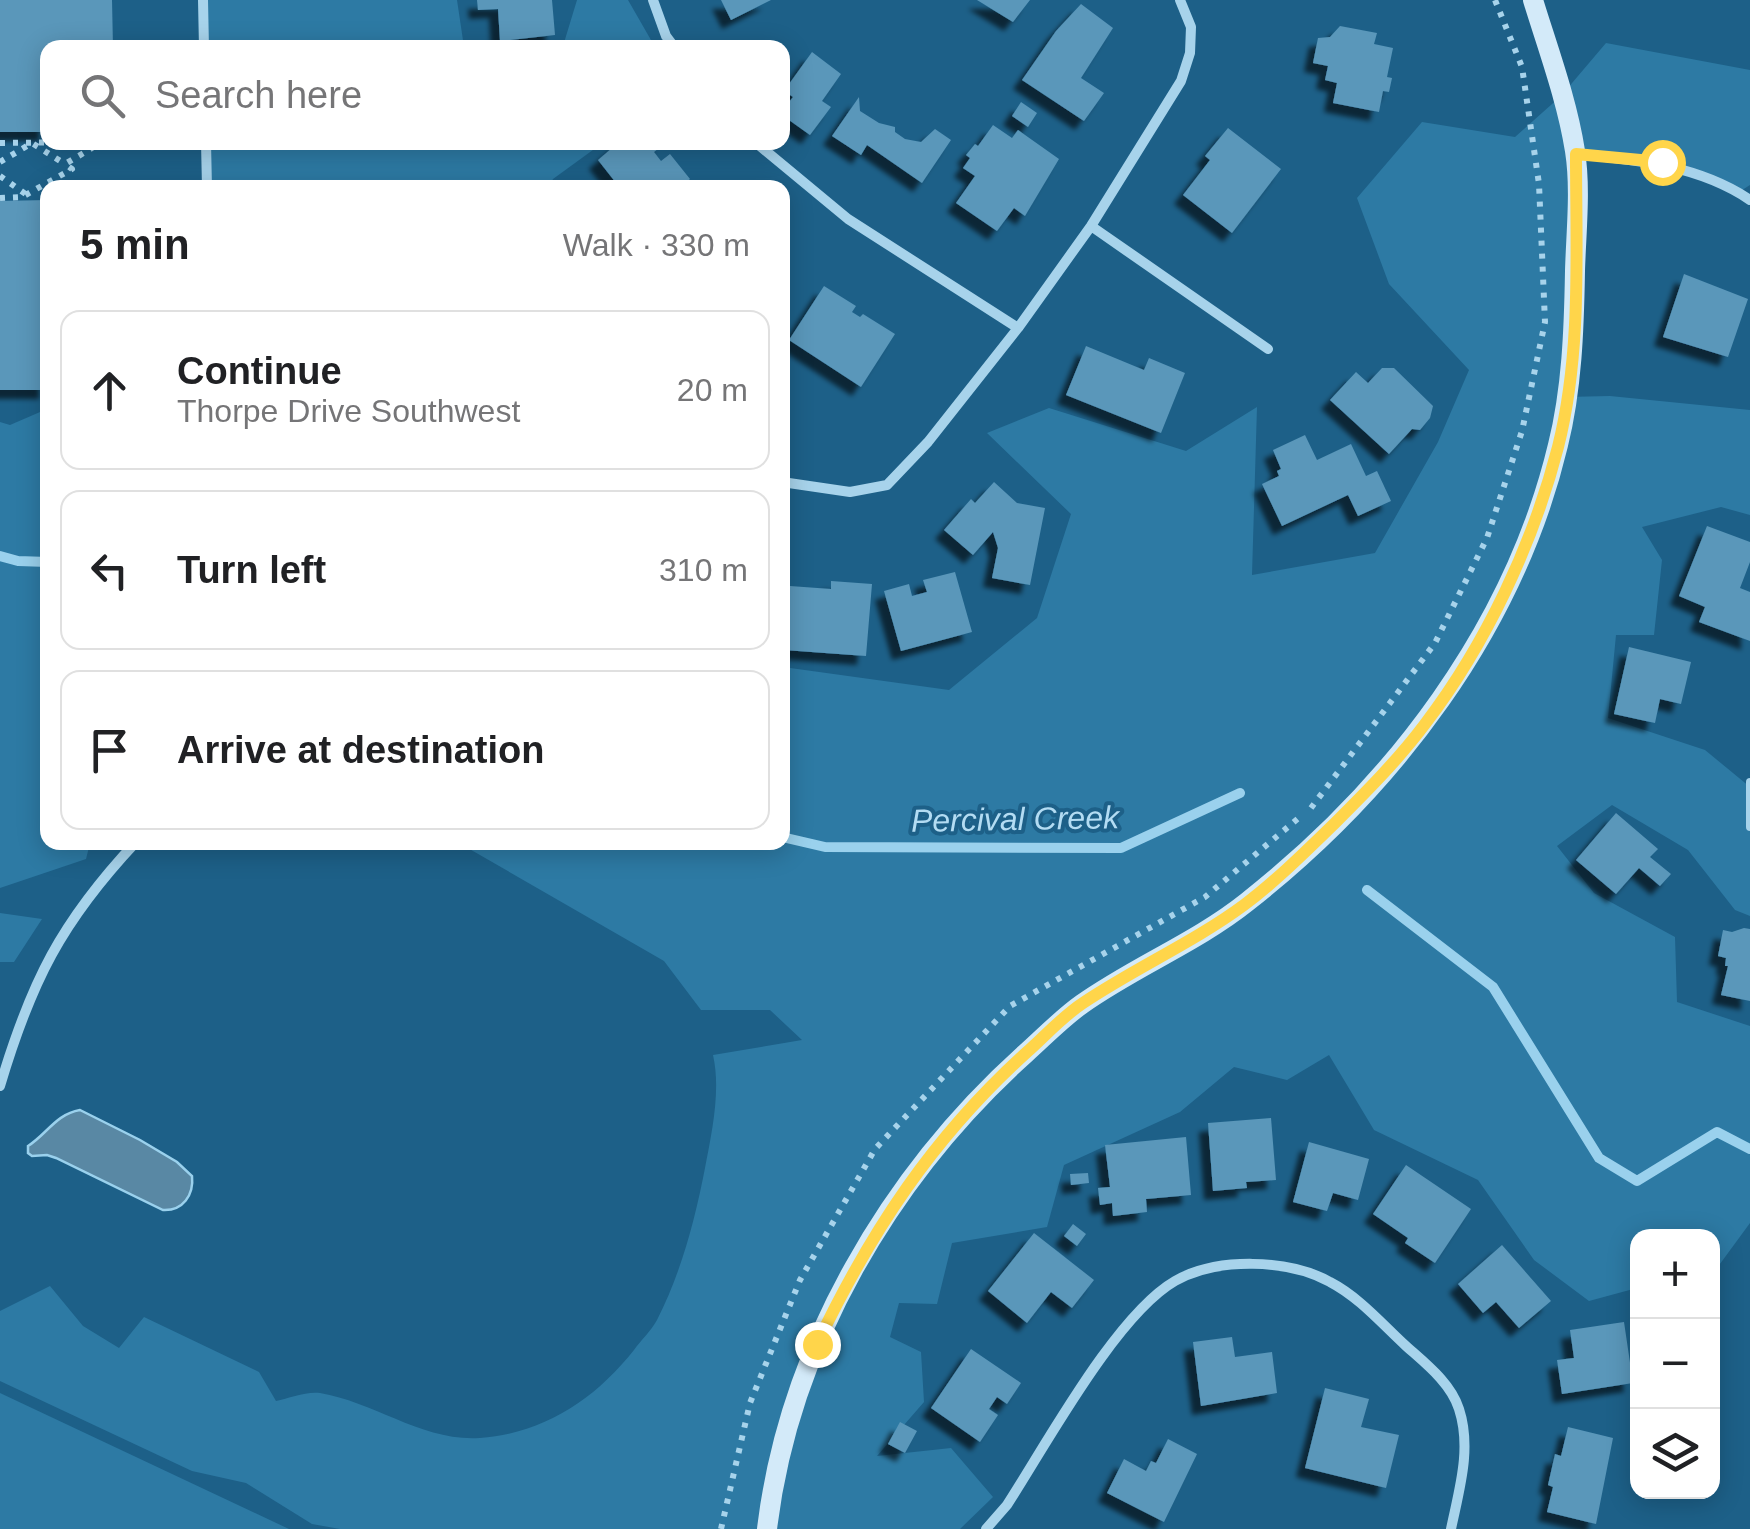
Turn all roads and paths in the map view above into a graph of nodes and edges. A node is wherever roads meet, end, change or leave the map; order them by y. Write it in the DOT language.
graph roads {
  1 [pos="203,0"];
  2 [pos="653,0"];
  3 [pos="1180,0"];
  4 [pos="1496,0"];
  5 [pos="1533,0"];
  6 [pos="204,40"];
  7 [pos="669,40"];
  8 [pos="0,143"];
  9 [pos="32,143"];
  10 [pos="40,143"];
  11 [pos="40,148"];
  12 [pos="43,150"];
  13 [pos="89,150"];
  14 [pos="206,150"];
  15 [pos="766,150"];
  16 [pos="1576,154"];
  17 [pos="0,162"];
  18 [pos="66,164"];
  19 [pos="0,176"];
  20 [pos="53,180"];
  21 [pos="207,180"];
  22 [pos="40,188"];
  23 [pos="28,195"];
  24 [pos="0,198"];
  25 [pos="1750,200"];
  26 [pos="1091,226"];
  27 [pos="1018,328"];
  28 [pos="1268,350"];
  29 [pos="790,483"];
  30 [pos="1750,782"];
  31 [pos="1750,826"];
  32 [pos="129,850"];
  33 [pos="0,1086"];
  34 [pos="721,1529"];
  35 [pos="767,1529"];
  36 [pos="986,1529"];
  37 [pos="1450,1529"];
  1 -- 6 [label="street"];
  2 -- 7 [label="street"];
  3 -- 26 [label="street"];
  4 -- 34 [label="path"];
  5 -- 16 [label="street"];
  8 -- 9 [label="path"];
  9 -- 10 [label="path"];
  9 -- 11 [label="path"];
  9 -- 17 [label="path"];
  12 -- 18 [label="path"];
  13 -- 18 [label="path"];
  14 -- 21 [label="street"];
  15 -- 27 [label="street"];
  16 -- 25 [label="street"];
  16 -- 35 [label="street"];
  18 -- 20 [label="path"];
  19 -- 23 [label="path"];
  22 -- 23 [label="path"];
  23 -- 24 [label="path"];
  26 -- 27 [label="street"];
  26 -- 28 [label="street"];
  27 -- 29 [label="street"];
  30 -- 31 [label="lane"];
  32 -- 33 [label="street"];
  36 -- 37 [label="street"];
}
